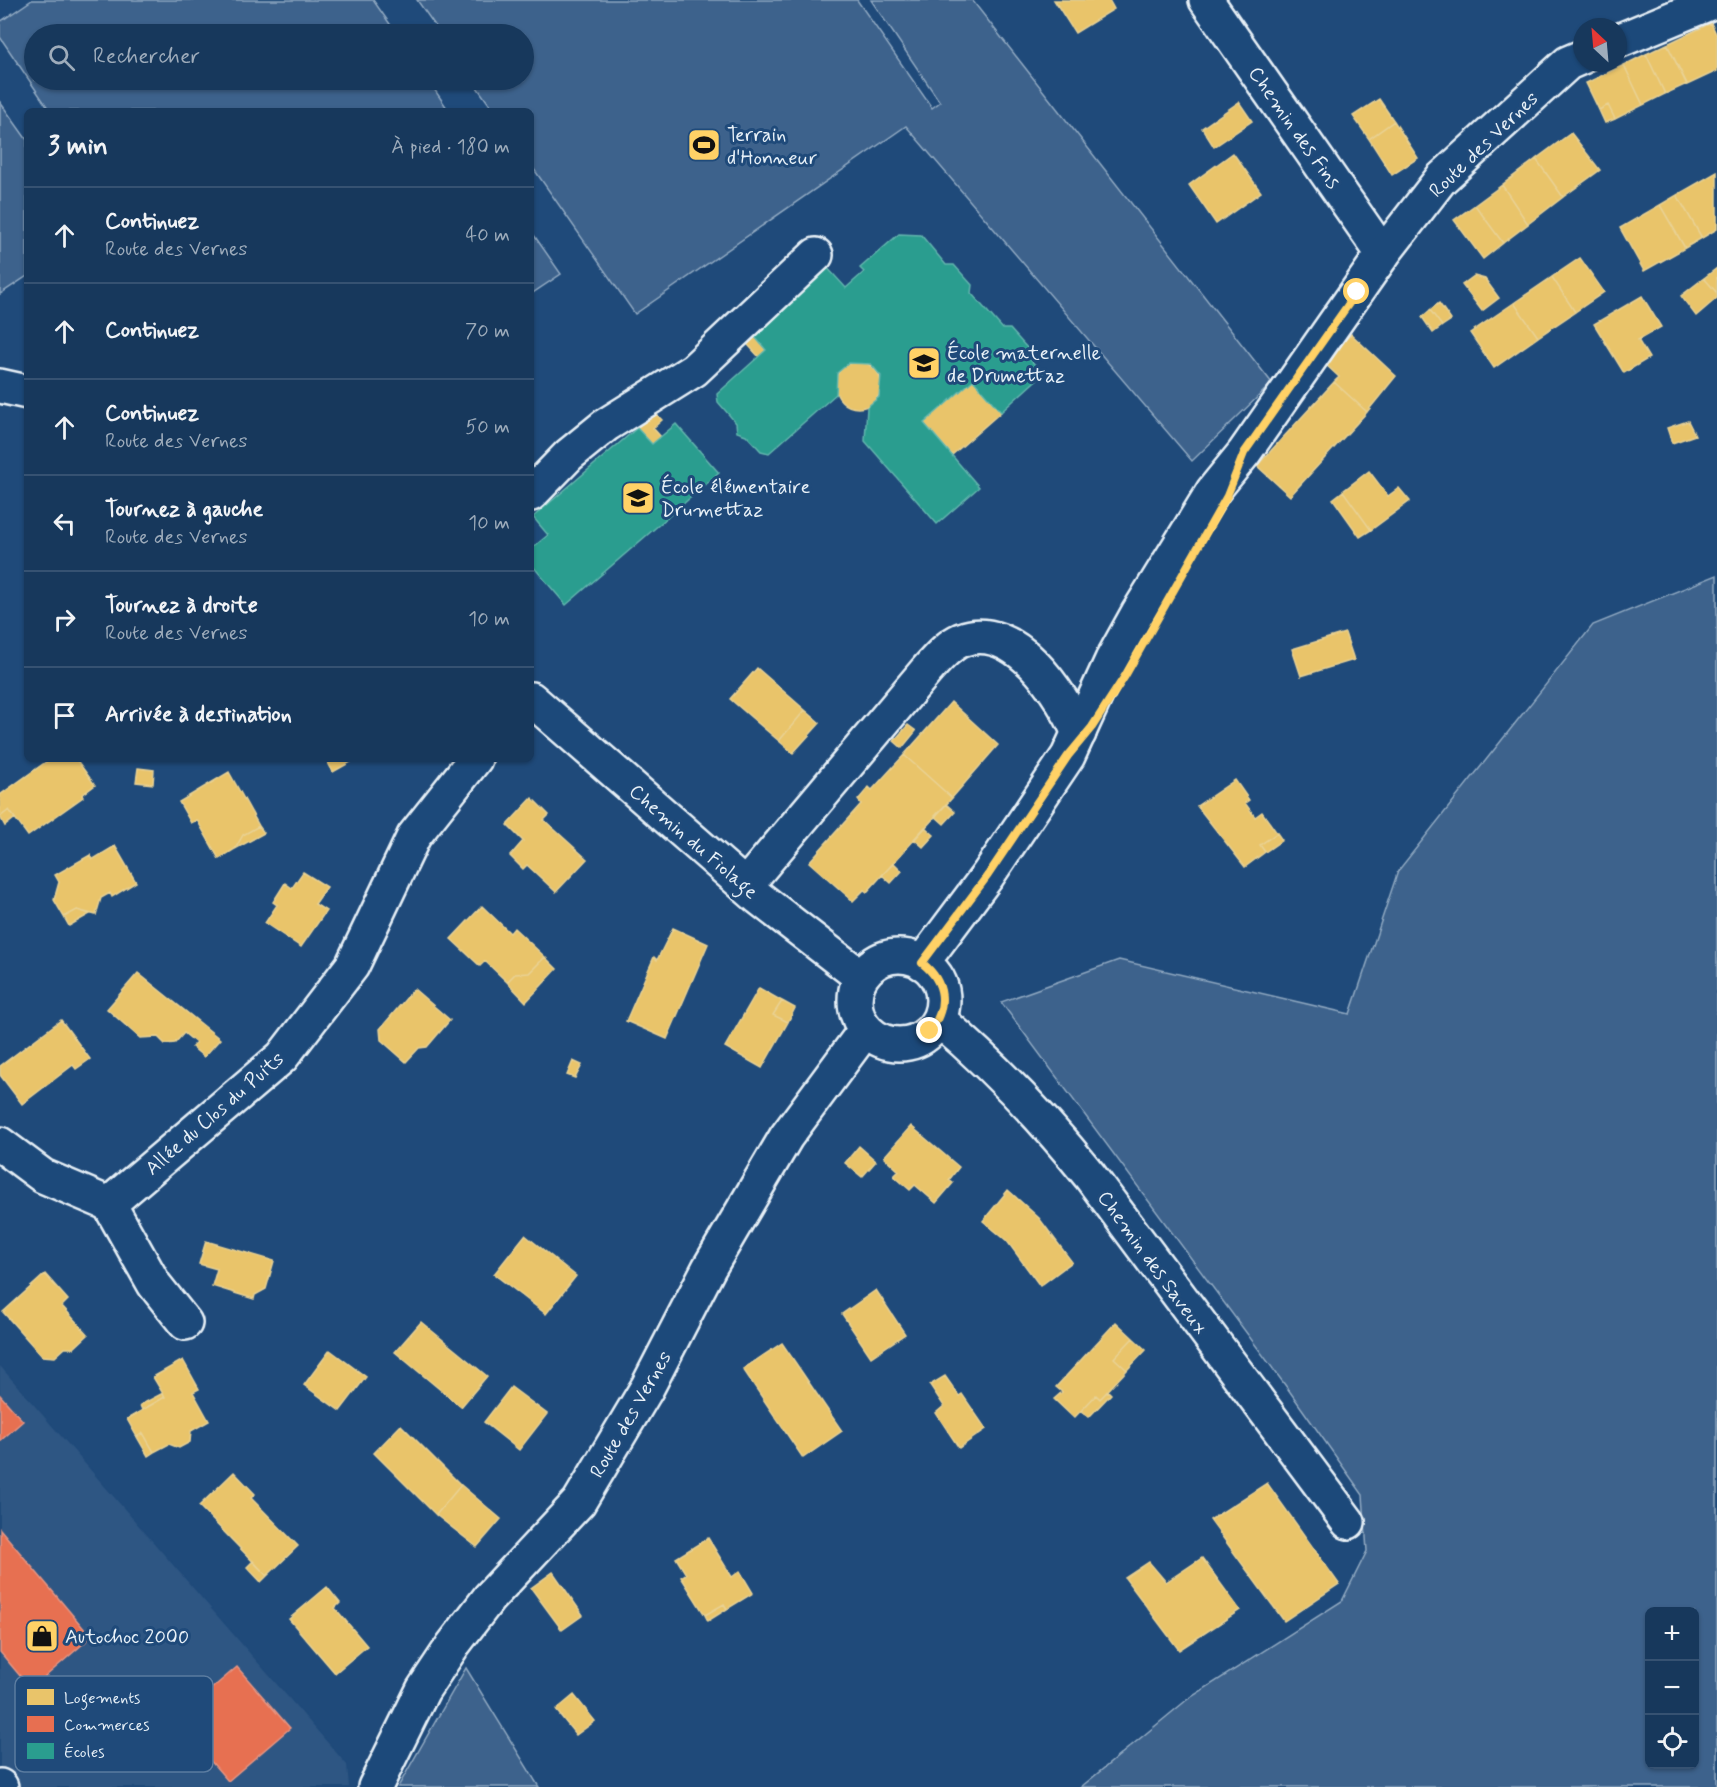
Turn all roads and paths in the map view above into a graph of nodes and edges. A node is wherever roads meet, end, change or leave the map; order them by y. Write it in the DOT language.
graph roads {
  1 [pos="1206,0"];
  2 [pos="1717,0"];
  3 [pos="1627,38"];
  4 [pos="1573,61"];
  5 [pos="1383,254"];
  6 [pos="816,255"];
  7 [pos="0,386"];
  8 [pos="24,391"];
  9 [pos="534,491"];
  10 [pos="534,702"];
  11 [pos="1074,745"];
  12 [pos="473,762"];
  13 [pos="745,886"];
  14 [pos="922,963"];
  15 [pos="861,978"];
  16 [pos="939,1020"];
  17 [pos="866,1029"];
  18 [pos="0,1144"];
  19 [pos="109,1204"];
  20 [pos="185,1323"];
  21 [pos="1348,1522"];
  22 [pos="377,1786"];
  1 -- 5 [label="main road, Chemin des Fins"];
  2 -- 3 [label="main road"];
  4 -- 5 [label="main road, Route des Vernes"];
  5 -- 11 [label="main road, Route des Vernes"];
  6 -- 9 [label="main road"];
  7 -- 8 [label="main road"];
  10 -- 13 [label="main road, Chemin du Fiolage"];
  11 -- 13 [label="main road"];
  11 -- 14 [label="main road"];
  12 -- 19 [label="main road, Allée du Clos du Puits"];
  13 -- 15 [label="main road, Chemin du Fiolage"];
  14 -- 15 [label="main road"];
  14 -- 16 [label="main road"];
  15 -- 17 [label="main road"];
  16 -- 17 [label="main road"];
  16 -- 21 [label="main road, Chemin des Saveux"];
  17 -- 22 [label="main road, Route des Vernes"];
  18 -- 19 [label="main road"];
  19 -- 20 [label="main road"];
}
